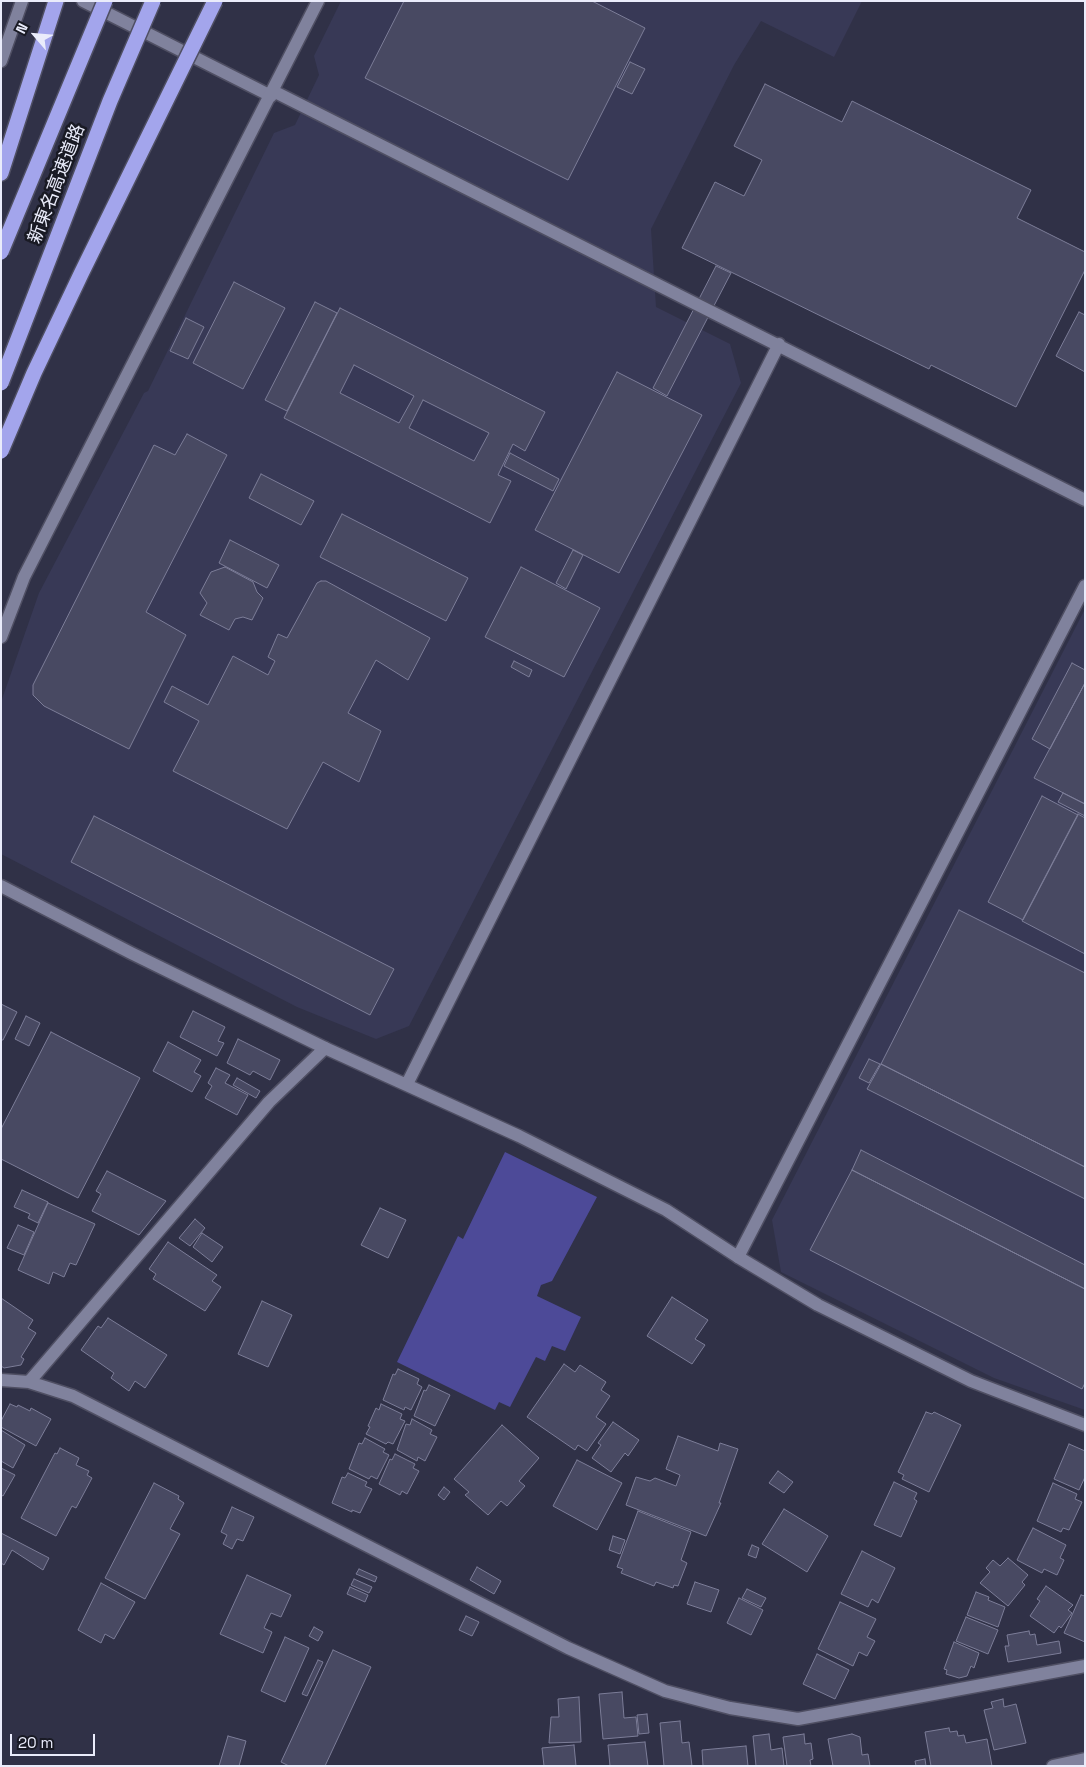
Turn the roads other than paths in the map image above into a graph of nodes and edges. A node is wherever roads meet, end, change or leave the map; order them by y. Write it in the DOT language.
graph roads {
  1 [pos="22,1"];
  2 [pos="56,1"];
  3 [pos="83,1"];
  4 [pos="105,1"];
  5 [pos="153,1"];
  6 [pos="215,1"];
  7 [pos="318,1"];
  8 [pos="1,61"];
  9 [pos="272,94"];
  10 [pos="1,173"];
  11 [pos="1,252"];
  12 [pos="778,344"];
  13 [pos="1,383"];
  14 [pos="1,450"];
  15 [pos="1085,500"];
  16 [pos="1085,586"];
  17 [pos="1,636"];
  18 [pos="1,886"];
  19 [pos="325,1048"];
  20 [pos="407,1084"];
  21 [pos="738,1257"];
  22 [pos="1,1380"];
  23 [pos="29,1382"];
  24 [pos="1085,1425"];
  25 [pos="1085,1666"];
  26 [pos="1085,1759"];
  27 [pos="1053,1766"];
  1 -- 8 [label="street"];
  2 -- 10 [label="highway"];
  3 -- 9 [label="street"];
  4 -- 11 [label="highway, 新東名高速道路, bridge"];
  5 -- 13 [label="highway, 新東名高速道路, bridge"];
  6 -- 14 [label="highway, bridge"];
  7 -- 9 [label="street"];
  9 -- 12 [label="street"];
  9 -- 17 [label="street"];
  12 -- 15 [label="street"];
  12 -- 20 [label="street"];
  16 -- 21 [label="street"];
  18 -- 19 [label="street"];
  19 -- 20 [label="street"];
  19 -- 23 [label="street"];
  20 -- 21 [label="street"];
  21 -- 24 [label="street"];
  22 -- 23 [label="street"];
  23 -- 25 [label="street"];
  26 -- 27 [label="street"];
}
